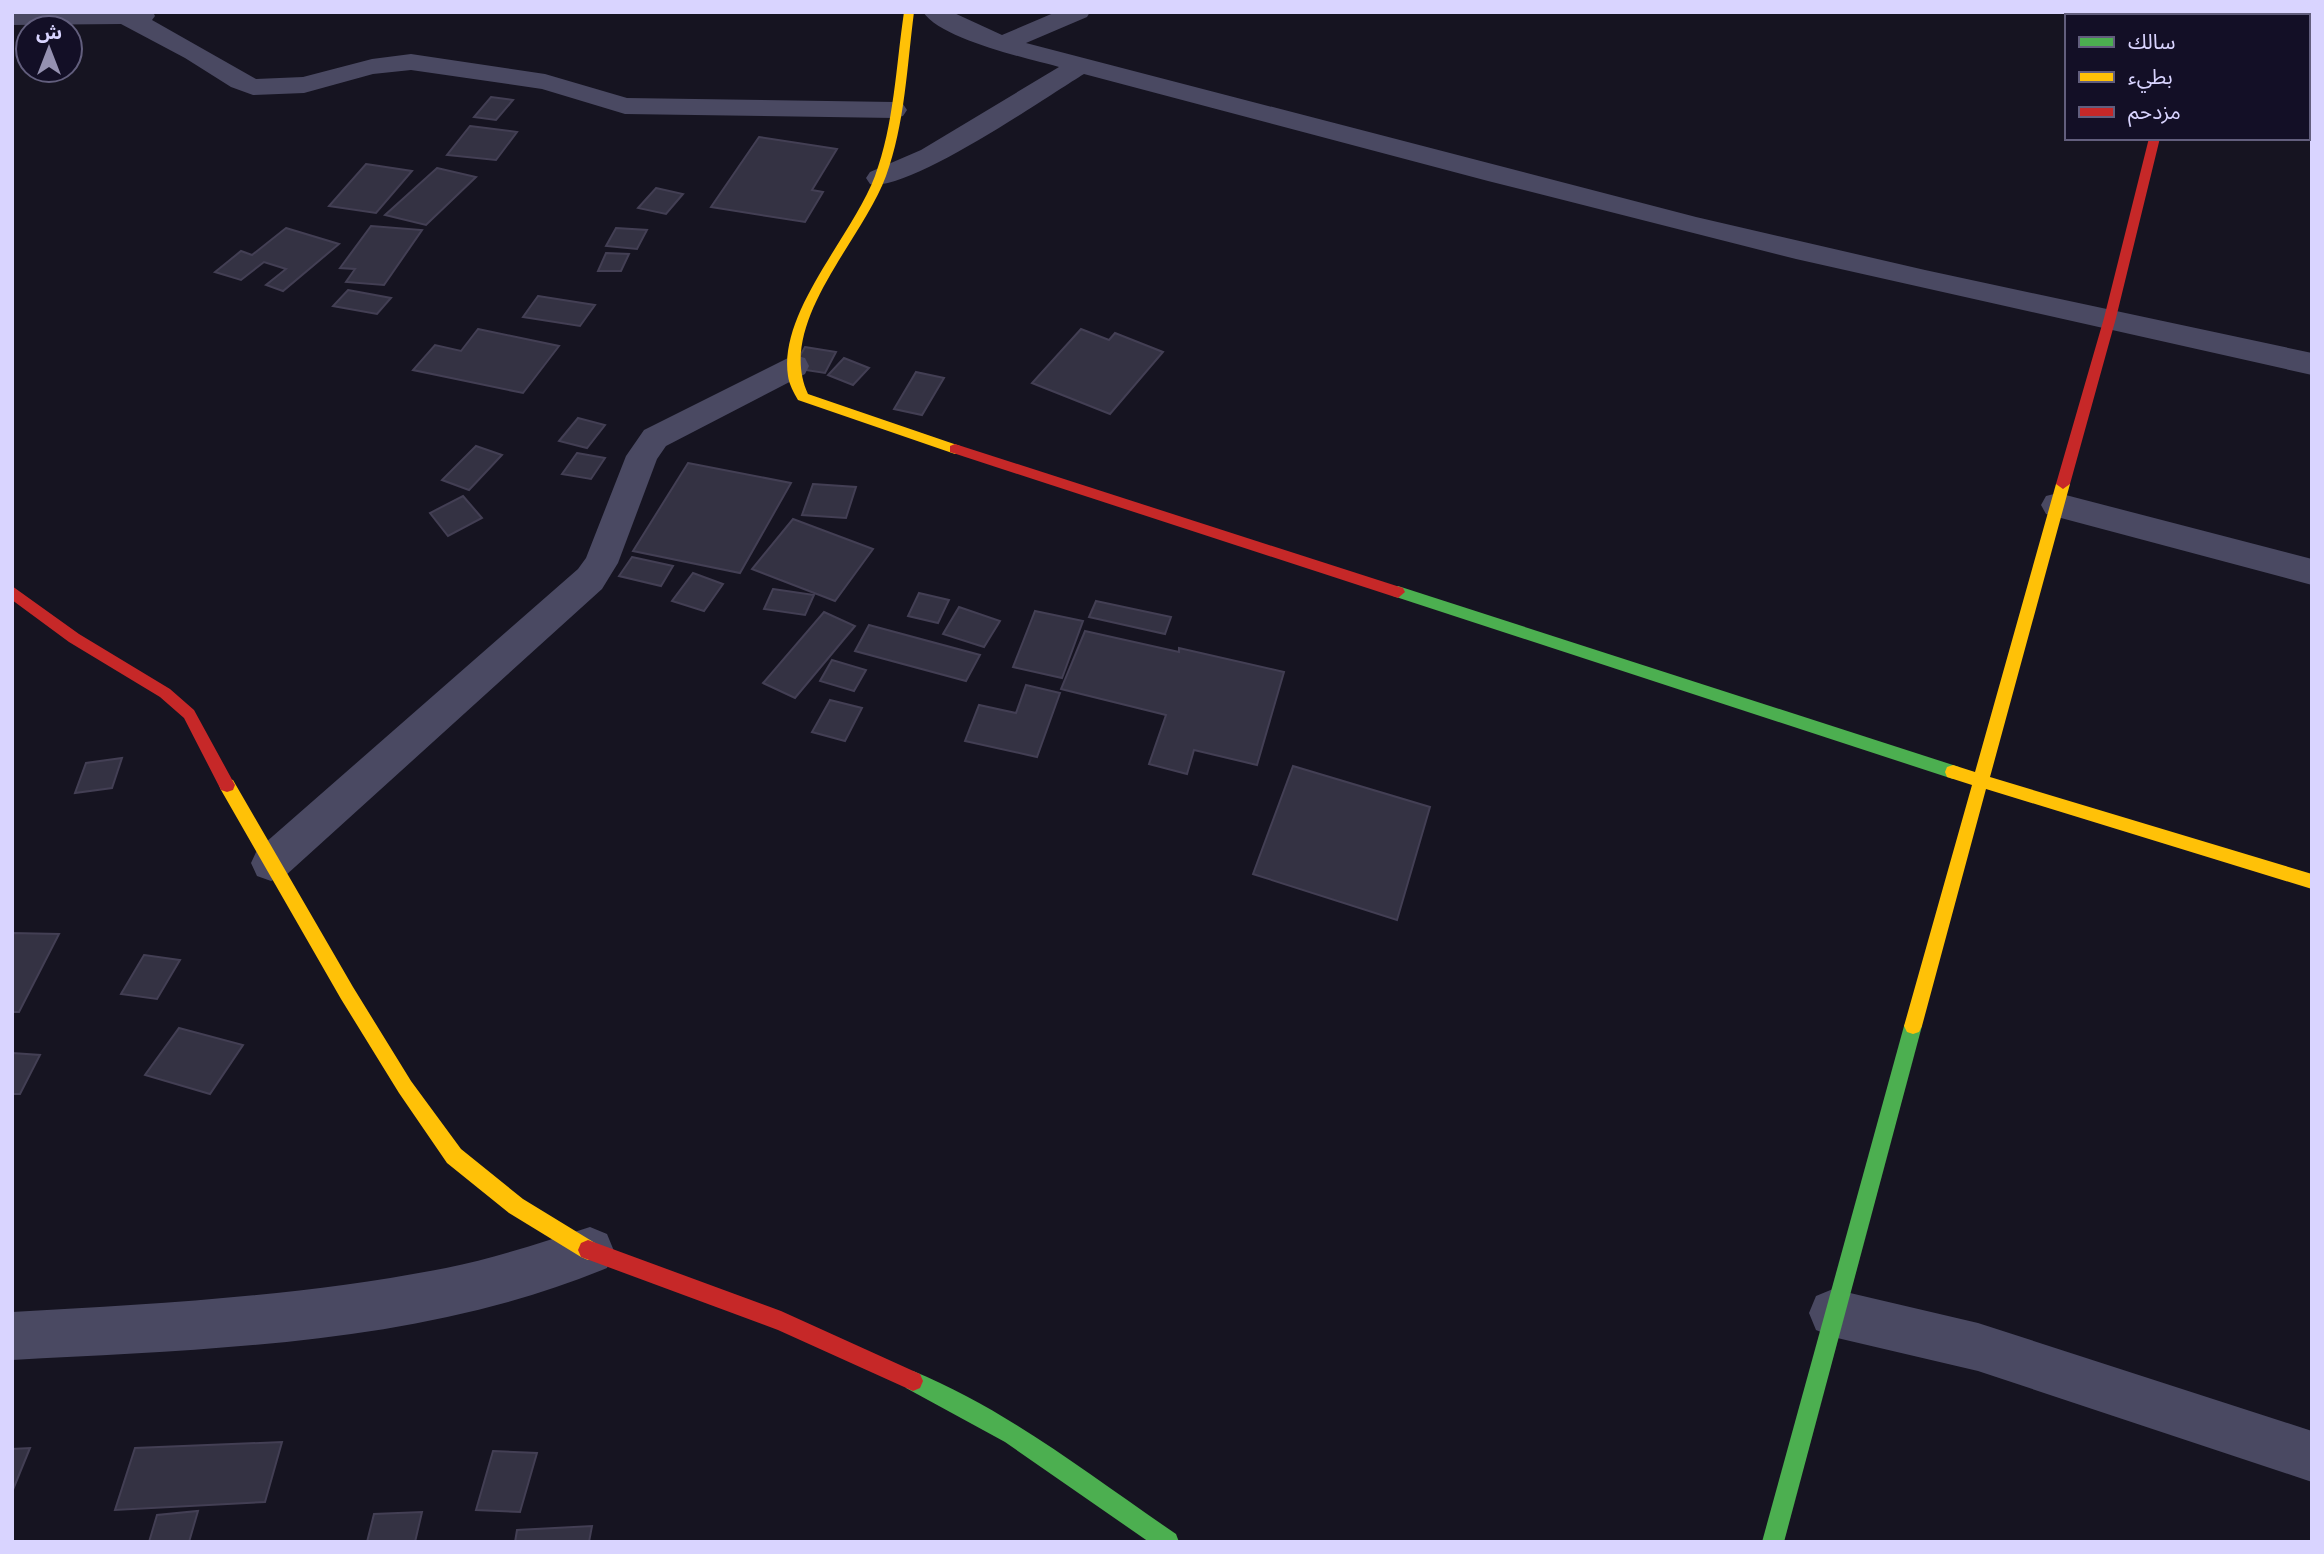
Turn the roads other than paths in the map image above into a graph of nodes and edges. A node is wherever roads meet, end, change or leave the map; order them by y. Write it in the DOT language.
graph roads {
  1 [pos="171,12"];
  2 [pos="909,12"];
  3 [pos="935,12"];
  4 [pos="1078,12"];
  5 [pos="122,15"];
  6 [pos="12,18"];
  7 [pos="1002,44"];
  8 [pos="1081,65"];
  9 [pos="894,110"];
  10 [pos="2154,140"];
  11 [pos="880,178"];
  12 [pos="2110,318"];
  13 [pos="2312,364"];
  14 [pos="794,366"];
  15 [pos="2058,505"];
  16 [pos="2312,572"];
  17 [pos="12,592"];
  18 [pos="1979,780"];
  19 [pos="271,863"];
  20 [pos="2312,882"];
  21 [pos="590,1251"];
  22 [pos="1833,1313"];
  23 [pos="12,1336"];
  24 [pos="2312,1457"];
  25 [pos="1168,1542"];
  26 [pos="1773,1542"];
  1 -- 5 [label="street"];
  2 -- 9 [label="street"];
  3 -- 7 [label="street"];
  4 -- 7 [label="street"];
  5 -- 6 [label="street"];
  5 -- 9 [label="street"];
  7 -- 8 [label="street"];
  8 -- 11 [label="street"];
  8 -- 12 [label="street"];
  9 -- 11 [label="street"];
  10 -- 12 [label="street"];
  11 -- 14 [label="street"];
  12 -- 13 [label="street"];
  12 -- 15 [label="street"];
  14 -- 18 [label="street"];
  14 -- 19 [label="street"];
  15 -- 16 [label="street"];
  15 -- 18 [label="street"];
  17 -- 19 [label="street"];
  18 -- 20 [label="street"];
  18 -- 22 [label="street"];
  19 -- 21 [label="street"];
  21 -- 23 [label="street"];
  21 -- 25 [label="street"];
  22 -- 24 [label="street"];
  22 -- 26 [label="street"];
}
